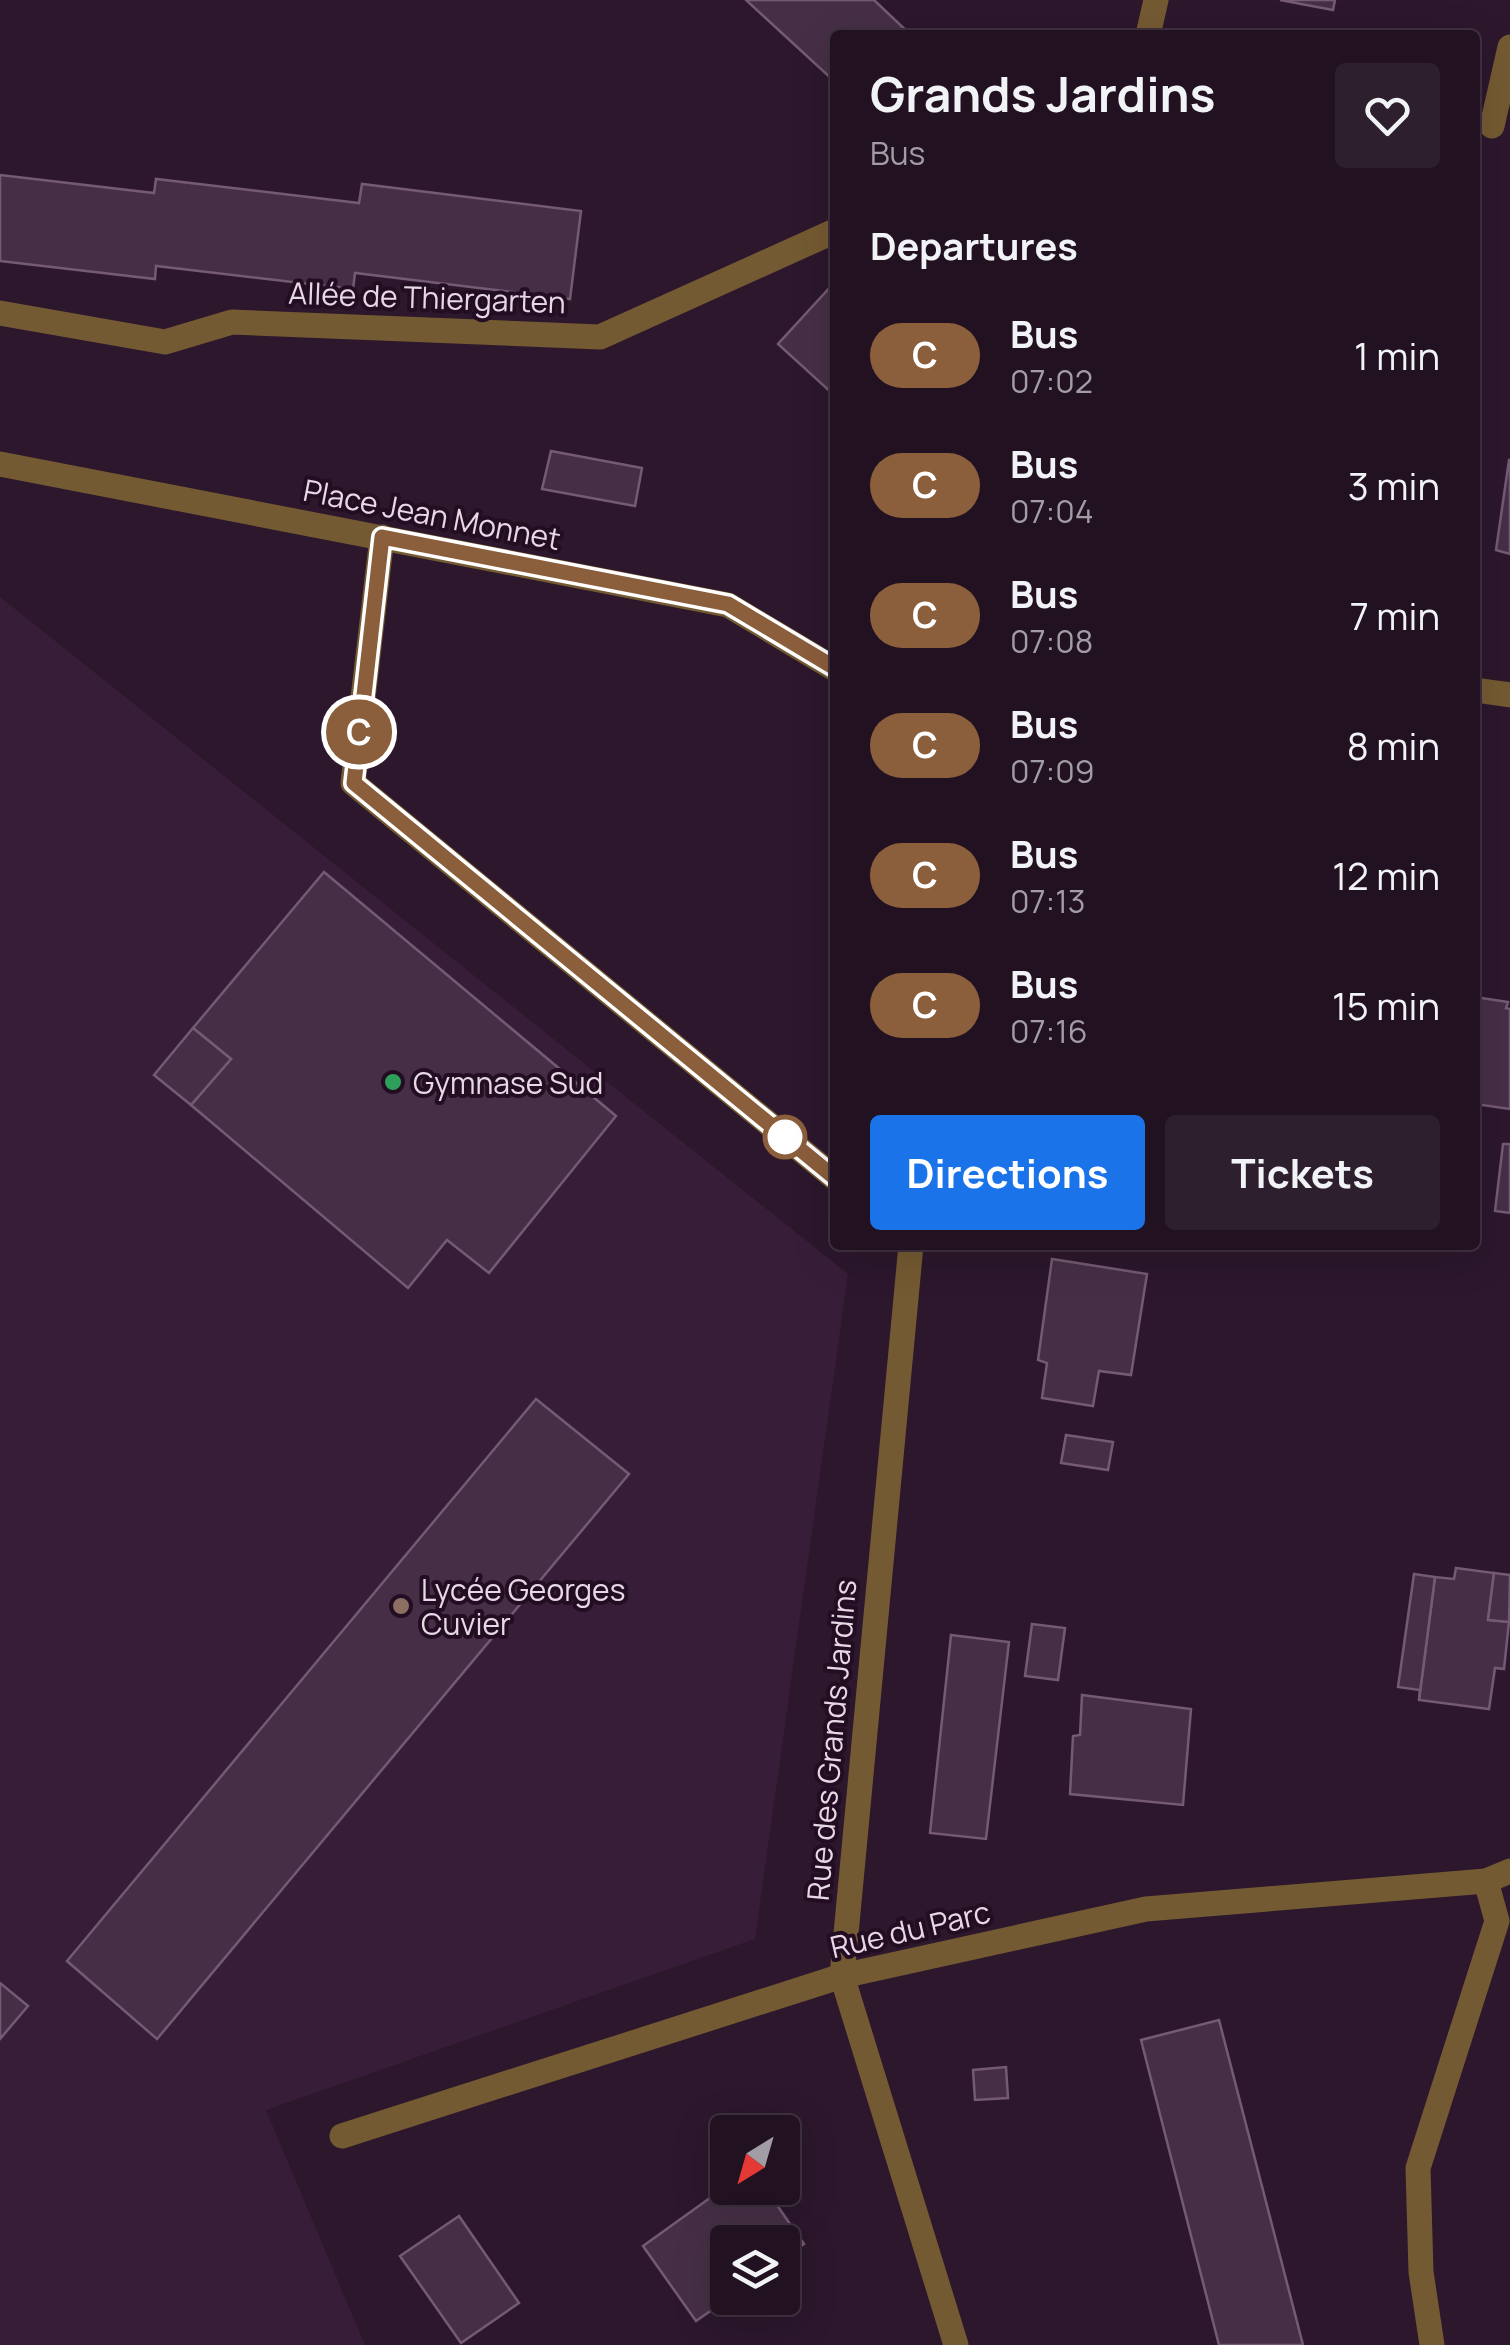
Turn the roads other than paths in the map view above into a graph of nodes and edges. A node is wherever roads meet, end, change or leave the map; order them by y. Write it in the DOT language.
graph roads {
  1 [pos="1156,0"];
  2 [pos="1149,30"];
  3 [pos="1510,47"];
  4 [pos="1492,126"];
  5 [pos="830,233"];
  6 [pos="0,313"];
  7 [pos="0,464"];
  8 [pos="382,537"];
  9 [pos="830,665"];
  10 [pos="1480,691"];
  11 [pos="1510,695"];
  12 [pos="830,1174"];
  13 [pos="911,1250"];
  14 [pos="1498,1876"];
  15 [pos="842,1976"];
  16 [pos="342,2136"];
  17 [pos="956,2345"];
  18 [pos="1432,2345"];
  1 -- 2 [label="street"];
  3 -- 4 [label="street"];
  5 -- 6 [label="street, Allée de Thiergarten"];
  7 -- 8 [label="street, Place Jean Monnet"];
  8 -- 9 [label="street, Place Jean Monnet"];
  8 -- 12 [label="street"];
  10 -- 11 [label="street"];
  13 -- 15 [label="street, Rue des Grands Jardins"];
  14 -- 15 [label="street, Rue du Parc"];
  14 -- 18 [label="street"];
  15 -- 16 [label="street, Rue du Parc"];
  15 -- 17 [label="street, Rue des Grands Jardins"];
}
